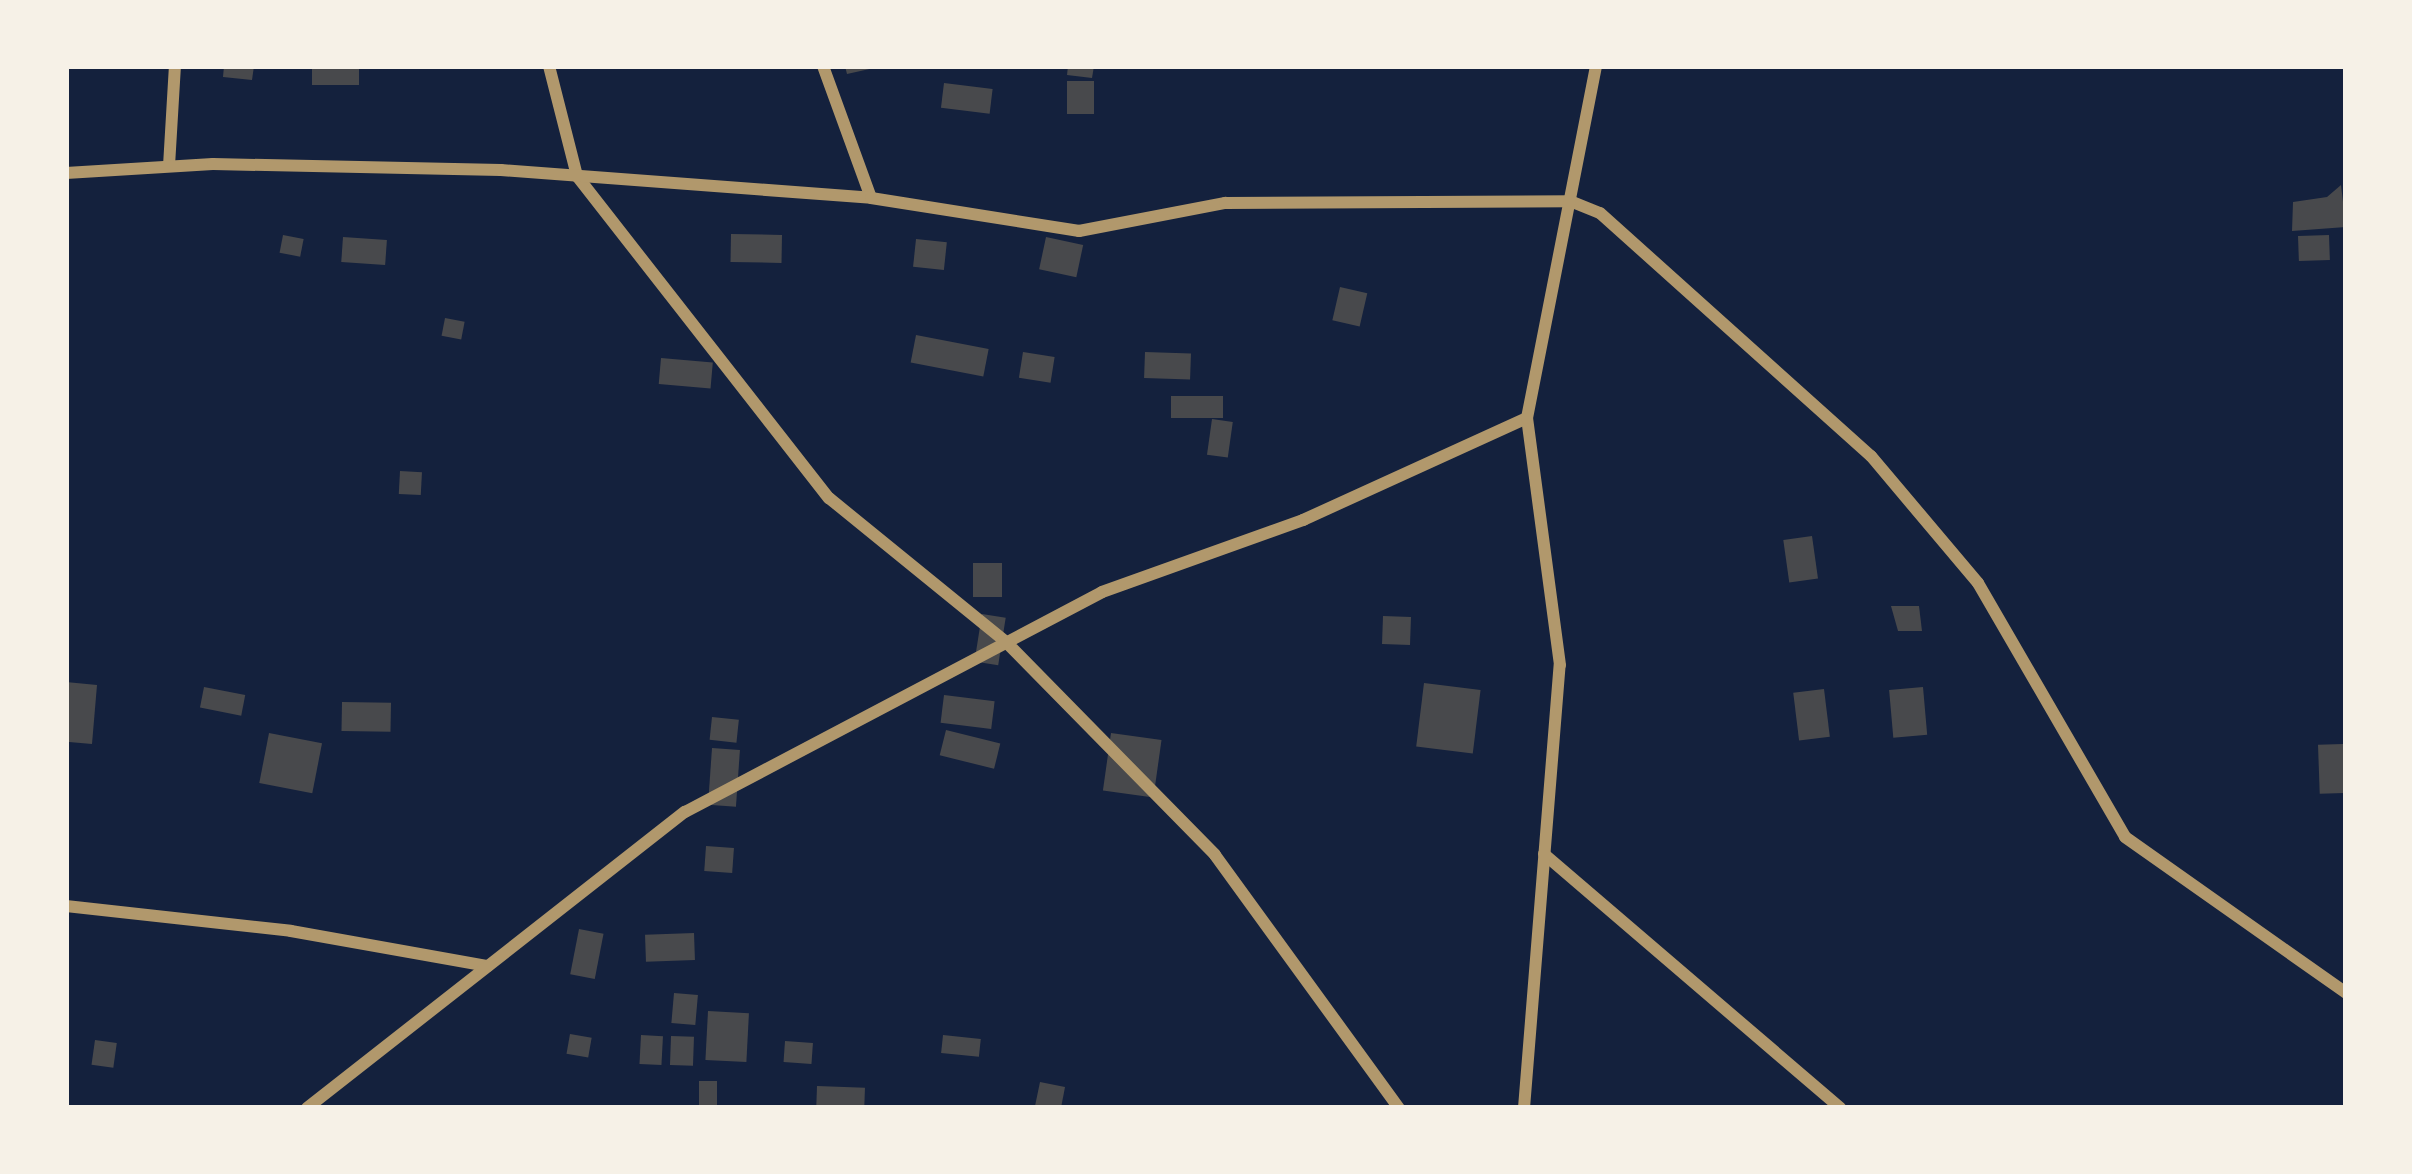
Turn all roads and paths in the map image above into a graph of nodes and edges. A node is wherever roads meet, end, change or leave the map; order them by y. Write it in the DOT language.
graph roads {
  1 [pos="175,66"];
  2 [pos="548,66"];
  3 [pos="823,66"];
  4 [pos="1596,66"];
  5 [pos="169,166"];
  6 [pos="66,173"];
  7 [pos="578,176"];
  8 [pos="872,198"];
  9 [pos="1570,201"];
  10 [pos="1527,418"];
  11 [pos="1006,642"];
  12 [pos="1544,854"];
  13 [pos="66,907"];
  14 [pos="488,966"];
  15 [pos="2346,993"];
  16 [pos="307,1108"];
  17 [pos="1399,1108"];
  18 [pos="1524,1108"];
  19 [pos="1840,1108"];
  1 -- 5 [label="street"];
  2 -- 7 [label="street"];
  3 -- 8 [label="street"];
  4 -- 9 [label="street"];
  5 -- 6 [label="street"];
  5 -- 7 [label="street"];
  7 -- 8 [label="street"];
  7 -- 11 [label="street"];
  8 -- 9 [label="street"];
  9 -- 10 [label="street"];
  9 -- 15 [label="street"];
  10 -- 11 [label="street"];
  10 -- 12 [label="street"];
  11 -- 14 [label="street"];
  11 -- 17 [label="street"];
  12 -- 18 [label="street"];
  12 -- 19 [label="street"];
  13 -- 14 [label="street"];
  14 -- 16 [label="street"];
}
